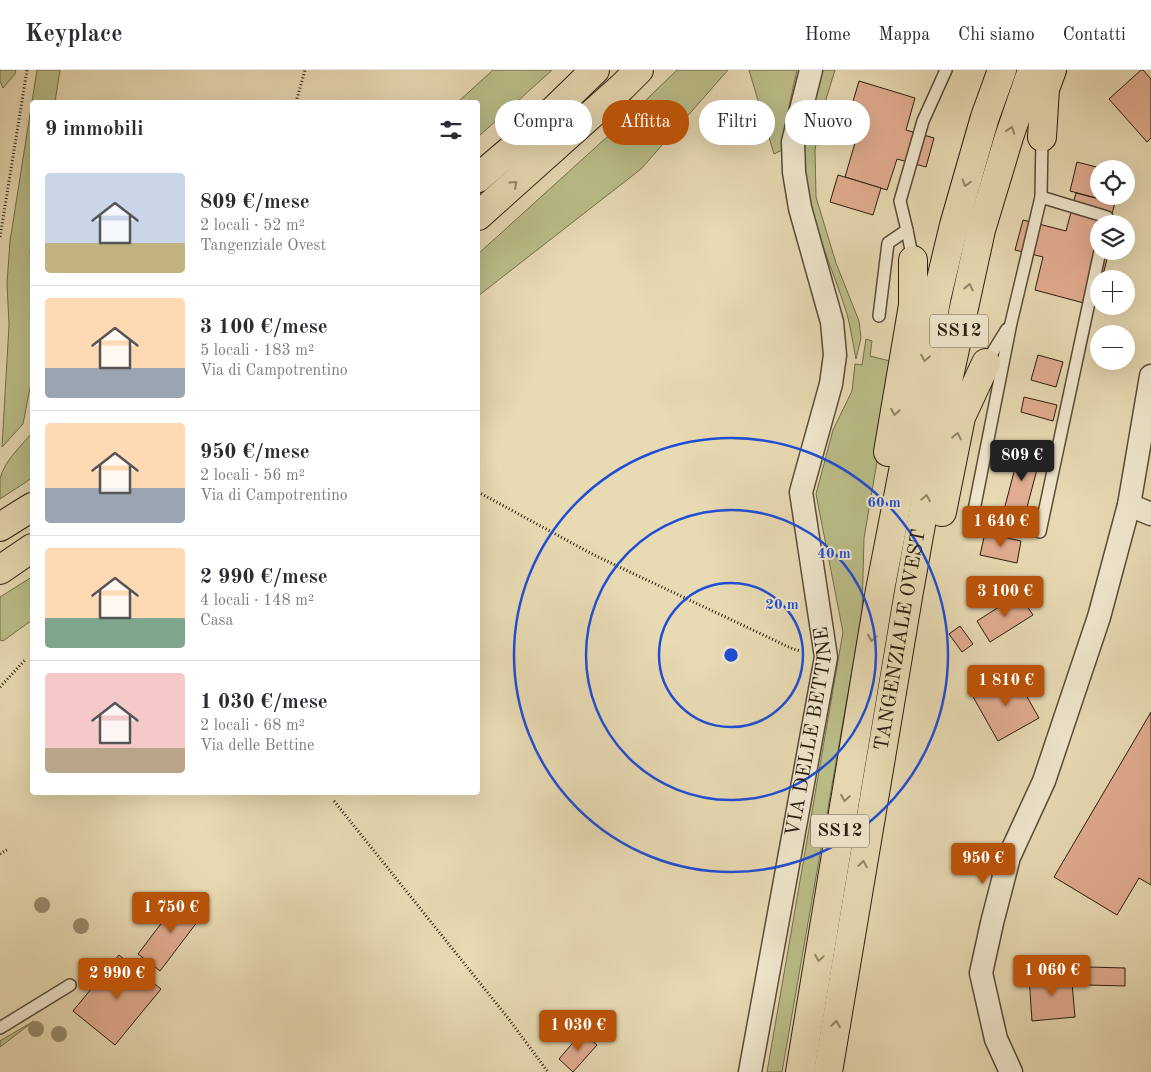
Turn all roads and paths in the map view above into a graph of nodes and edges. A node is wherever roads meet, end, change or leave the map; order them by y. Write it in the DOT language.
graph roads {
  1 [pos="27,70"];
  2 [pos="305,70"];
  3 [pos="595,70"];
  4 [pos="639,70"];
  5 [pos="811,70"];
  6 [pos="946,70"];
  7 [pos="1002,70"];
  8 [pos="1032,70"];
  9 [pos="1052,70"];
  10 [pos="297,100"];
  11 [pos="1042,137"];
  12 [pos="480,176"];
  13 [pos="1041,197"];
  14 [pos="480,214"];
  15 [pos="1100,215"];
  16 [pos="907,230"];
  17 [pos="0,237"];
  18 [pos="913,260"];
  19 [pos="1098,260"];
  20 [pos="879,316"];
  21 [pos="1011,323"];
  22 [pos="986,363"];
  23 [pos="1151,376"];
  24 [pos="480,493"];
  25 [pos="1129,505"];
  26 [pos="30,508"];
  27 [pos="1151,514"];
  28 [pos="0,527"];
  29 [pos="30,549"];
  30 [pos="0,570"];
  31 [pos="880,590"];
  32 [pos="908,597"];
  33 [pos="826,657"];
  34 [pos="26,659"];
  35 [pos="0,687"];
  36 [pos="334,801"];
  37 [pos="8,849"];
  38 [pos="0,854"];
  39 [pos="70,985"];
  40 [pos="0,1028"];
  41 [pos="548,1072"];
  42 [pos="750,1072"];
  43 [pos="800,1072"];
  44 [pos="828,1072"];
  45 [pos="1011,1072"];
  1 -- 17 [label="path"];
  2 -- 10 [label="path"];
  3 -- 12 [label="highway"];
  14 -- 4 [label="highway, one-way"];
  5 -- 33 [label="street, VIA DELLE BETTINE"];
  6 -- 16 [label="lane"];
  7 -- 31 [label="highway, TANGENZIALE OVEST / SS12, one-way"];
  32 -- 8 [label="highway, TANGENZIALE OVEST / SS12, one-way"];
  9 -- 11 [label="highway"];
  11 -- 13 [label="lane"];
  13 -- 15 [label="lane"];
  13 -- 21 [label="lane"];
  16 -- 18 [label="lane"];
  16 -- 20 [label="lane"];
  18 -- 31 [label="highway, one-way"];
  19 -- 21 [label="lane"];
  21 -- 22 [label="lane"];
  32 -- 22 [label="highway, one-way"];
  23 -- 25 [label="street"];
  24 -- 33 [label="path"];
  25 -- 27 [label="street"];
  25 -- 45 [label="street"];
  26 -- 28 [label="highway"];
  29 -- 30 [label="highway"];
  31 -- 43 [label="highway, TANGENZIALE OVEST / SS12, one-way"];
  44 -- 32 [label="highway, TANGENZIALE OVEST / SS12, one-way"];
  33 -- 42 [label="street, VIA DELLE BETTINE"];
  34 -- 35 [label="path"];
  36 -- 41 [label="path"];
  37 -- 38 [label="path"];
  39 -- 40 [label="lane"];
}
